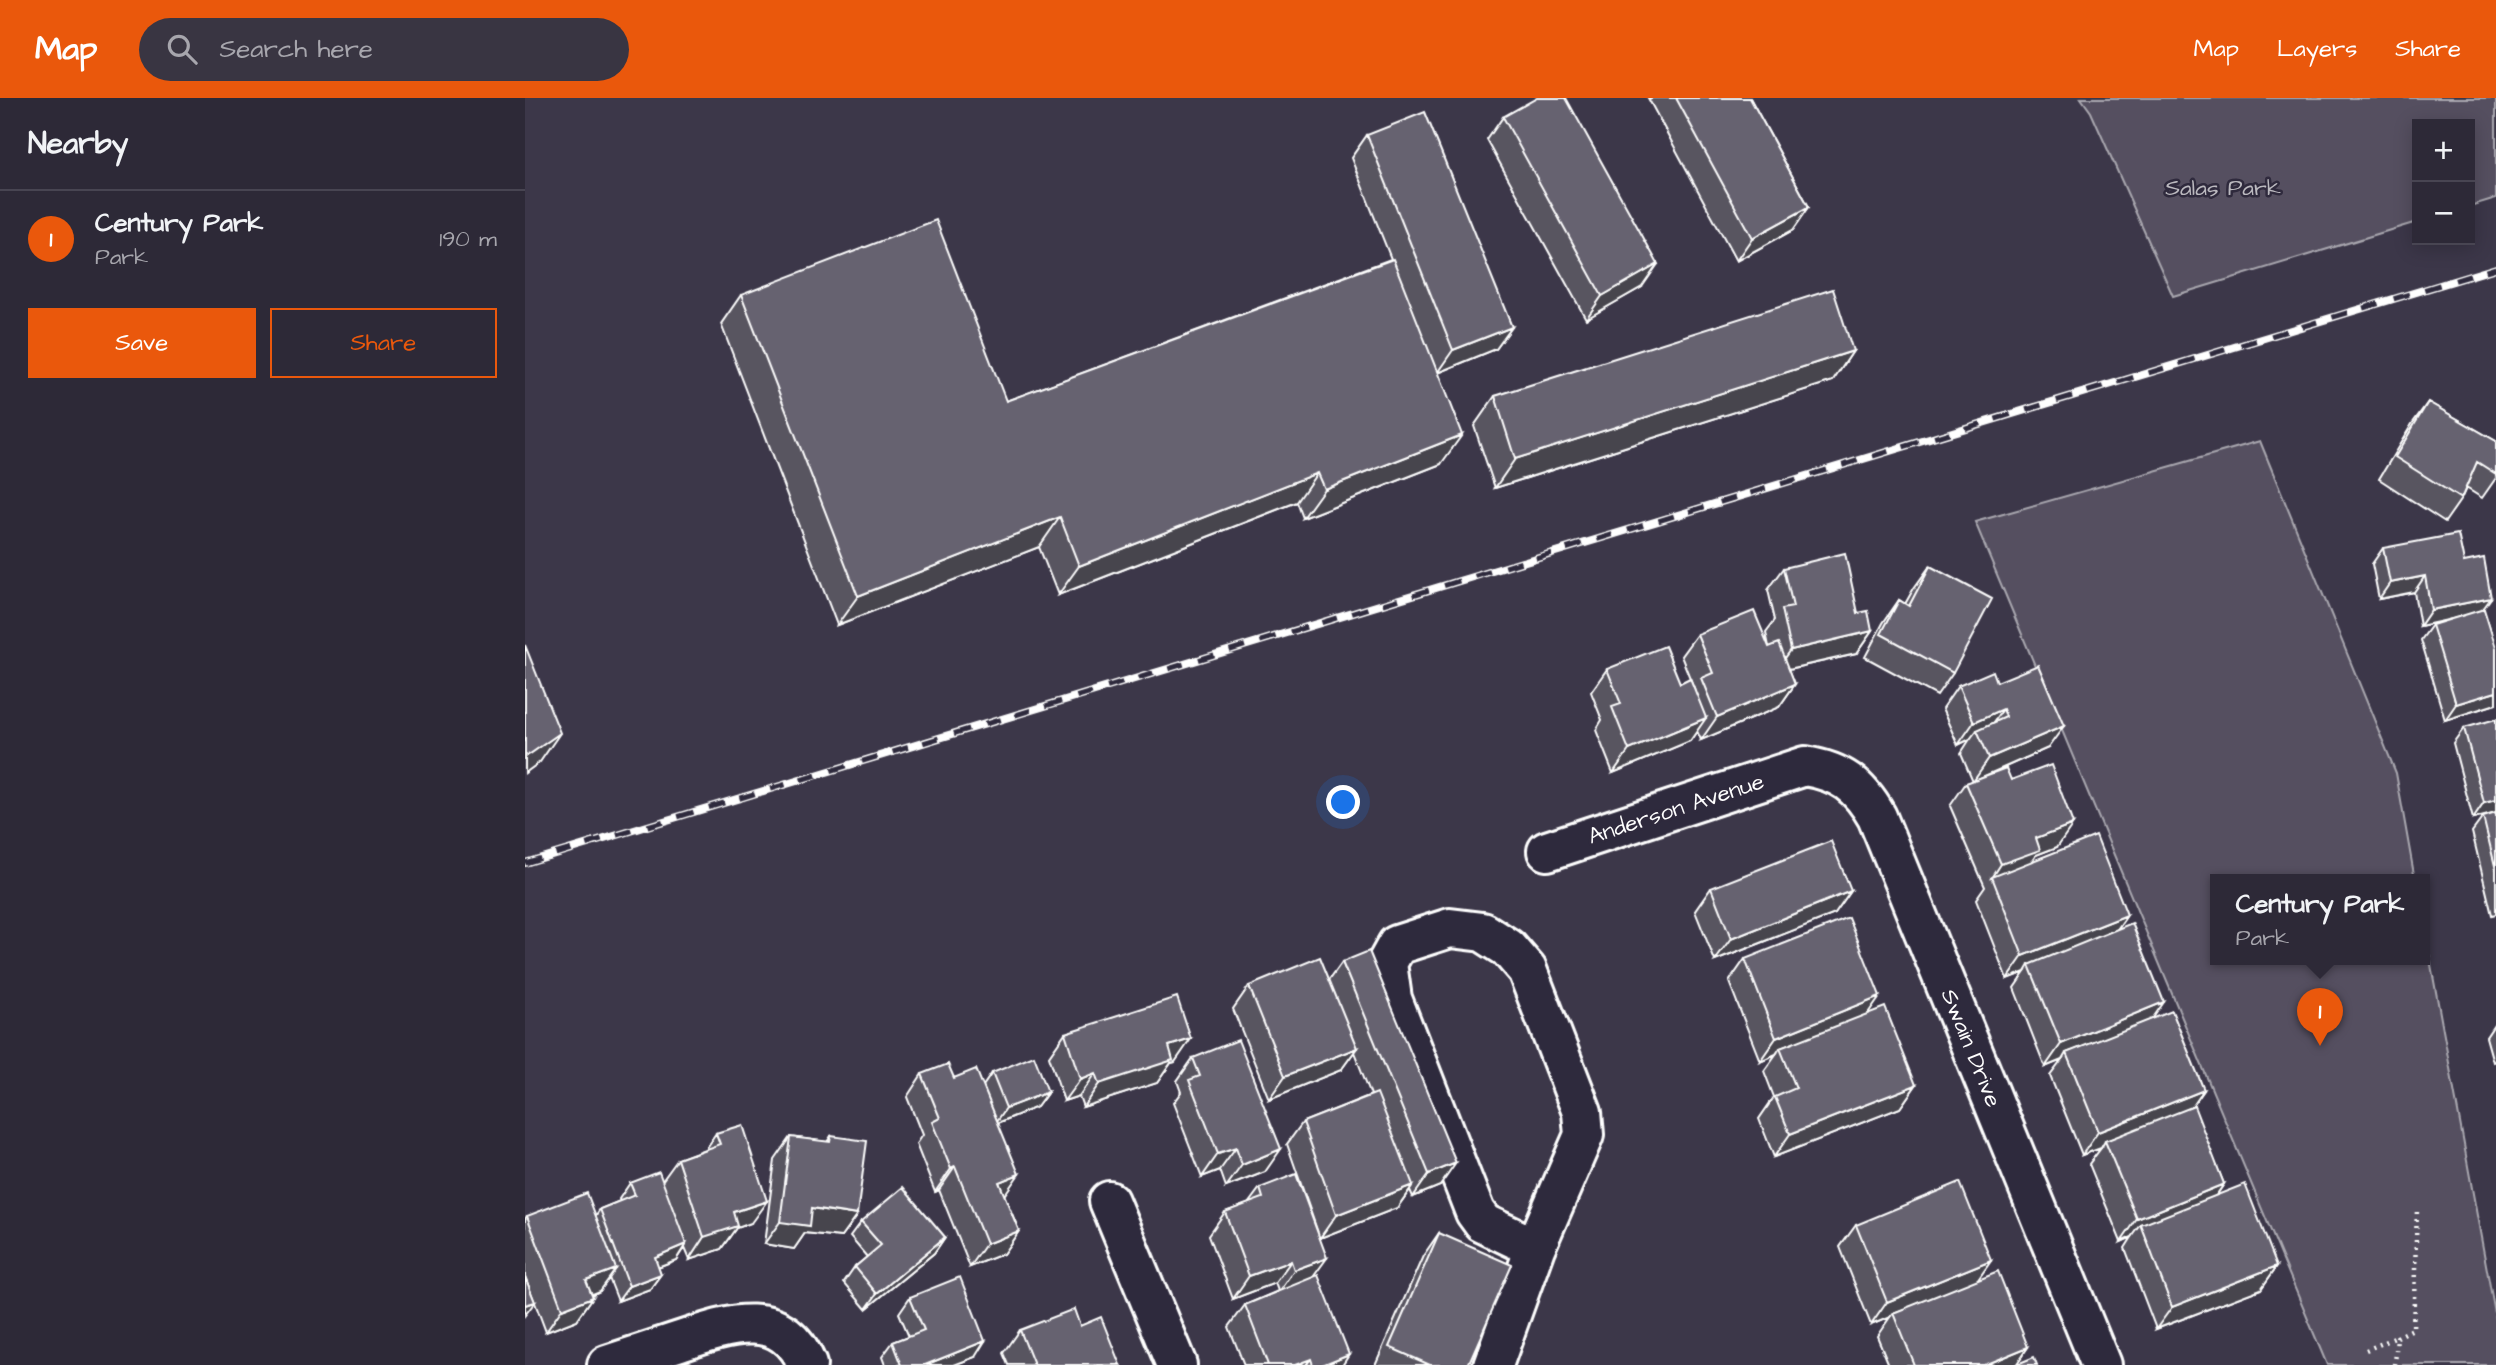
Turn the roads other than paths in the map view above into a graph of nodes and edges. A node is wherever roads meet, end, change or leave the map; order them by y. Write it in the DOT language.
graph roads {
  1 [pos="1805,766"];
  2 [pos="1547,851"];
  3 [pos="1109,1201"];
  4 [pos="1535,1248"];
  5 [pos="607,1365"];
  6 [pos="807,1365"];
  7 [pos="1177,1365"];
  8 [pos="1493,1365"];
  9 [pos="2101,1365"];
  1 -- 2 [label="street, Anderson Avenue"];
  1 -- 9 [label="street, Swain Drive"];
  3 -- 7 [label="street"];
  4 -- 4 [label="street"];
  4 -- 8 [label="street"];
  5 -- 6 [label="street"];
}
